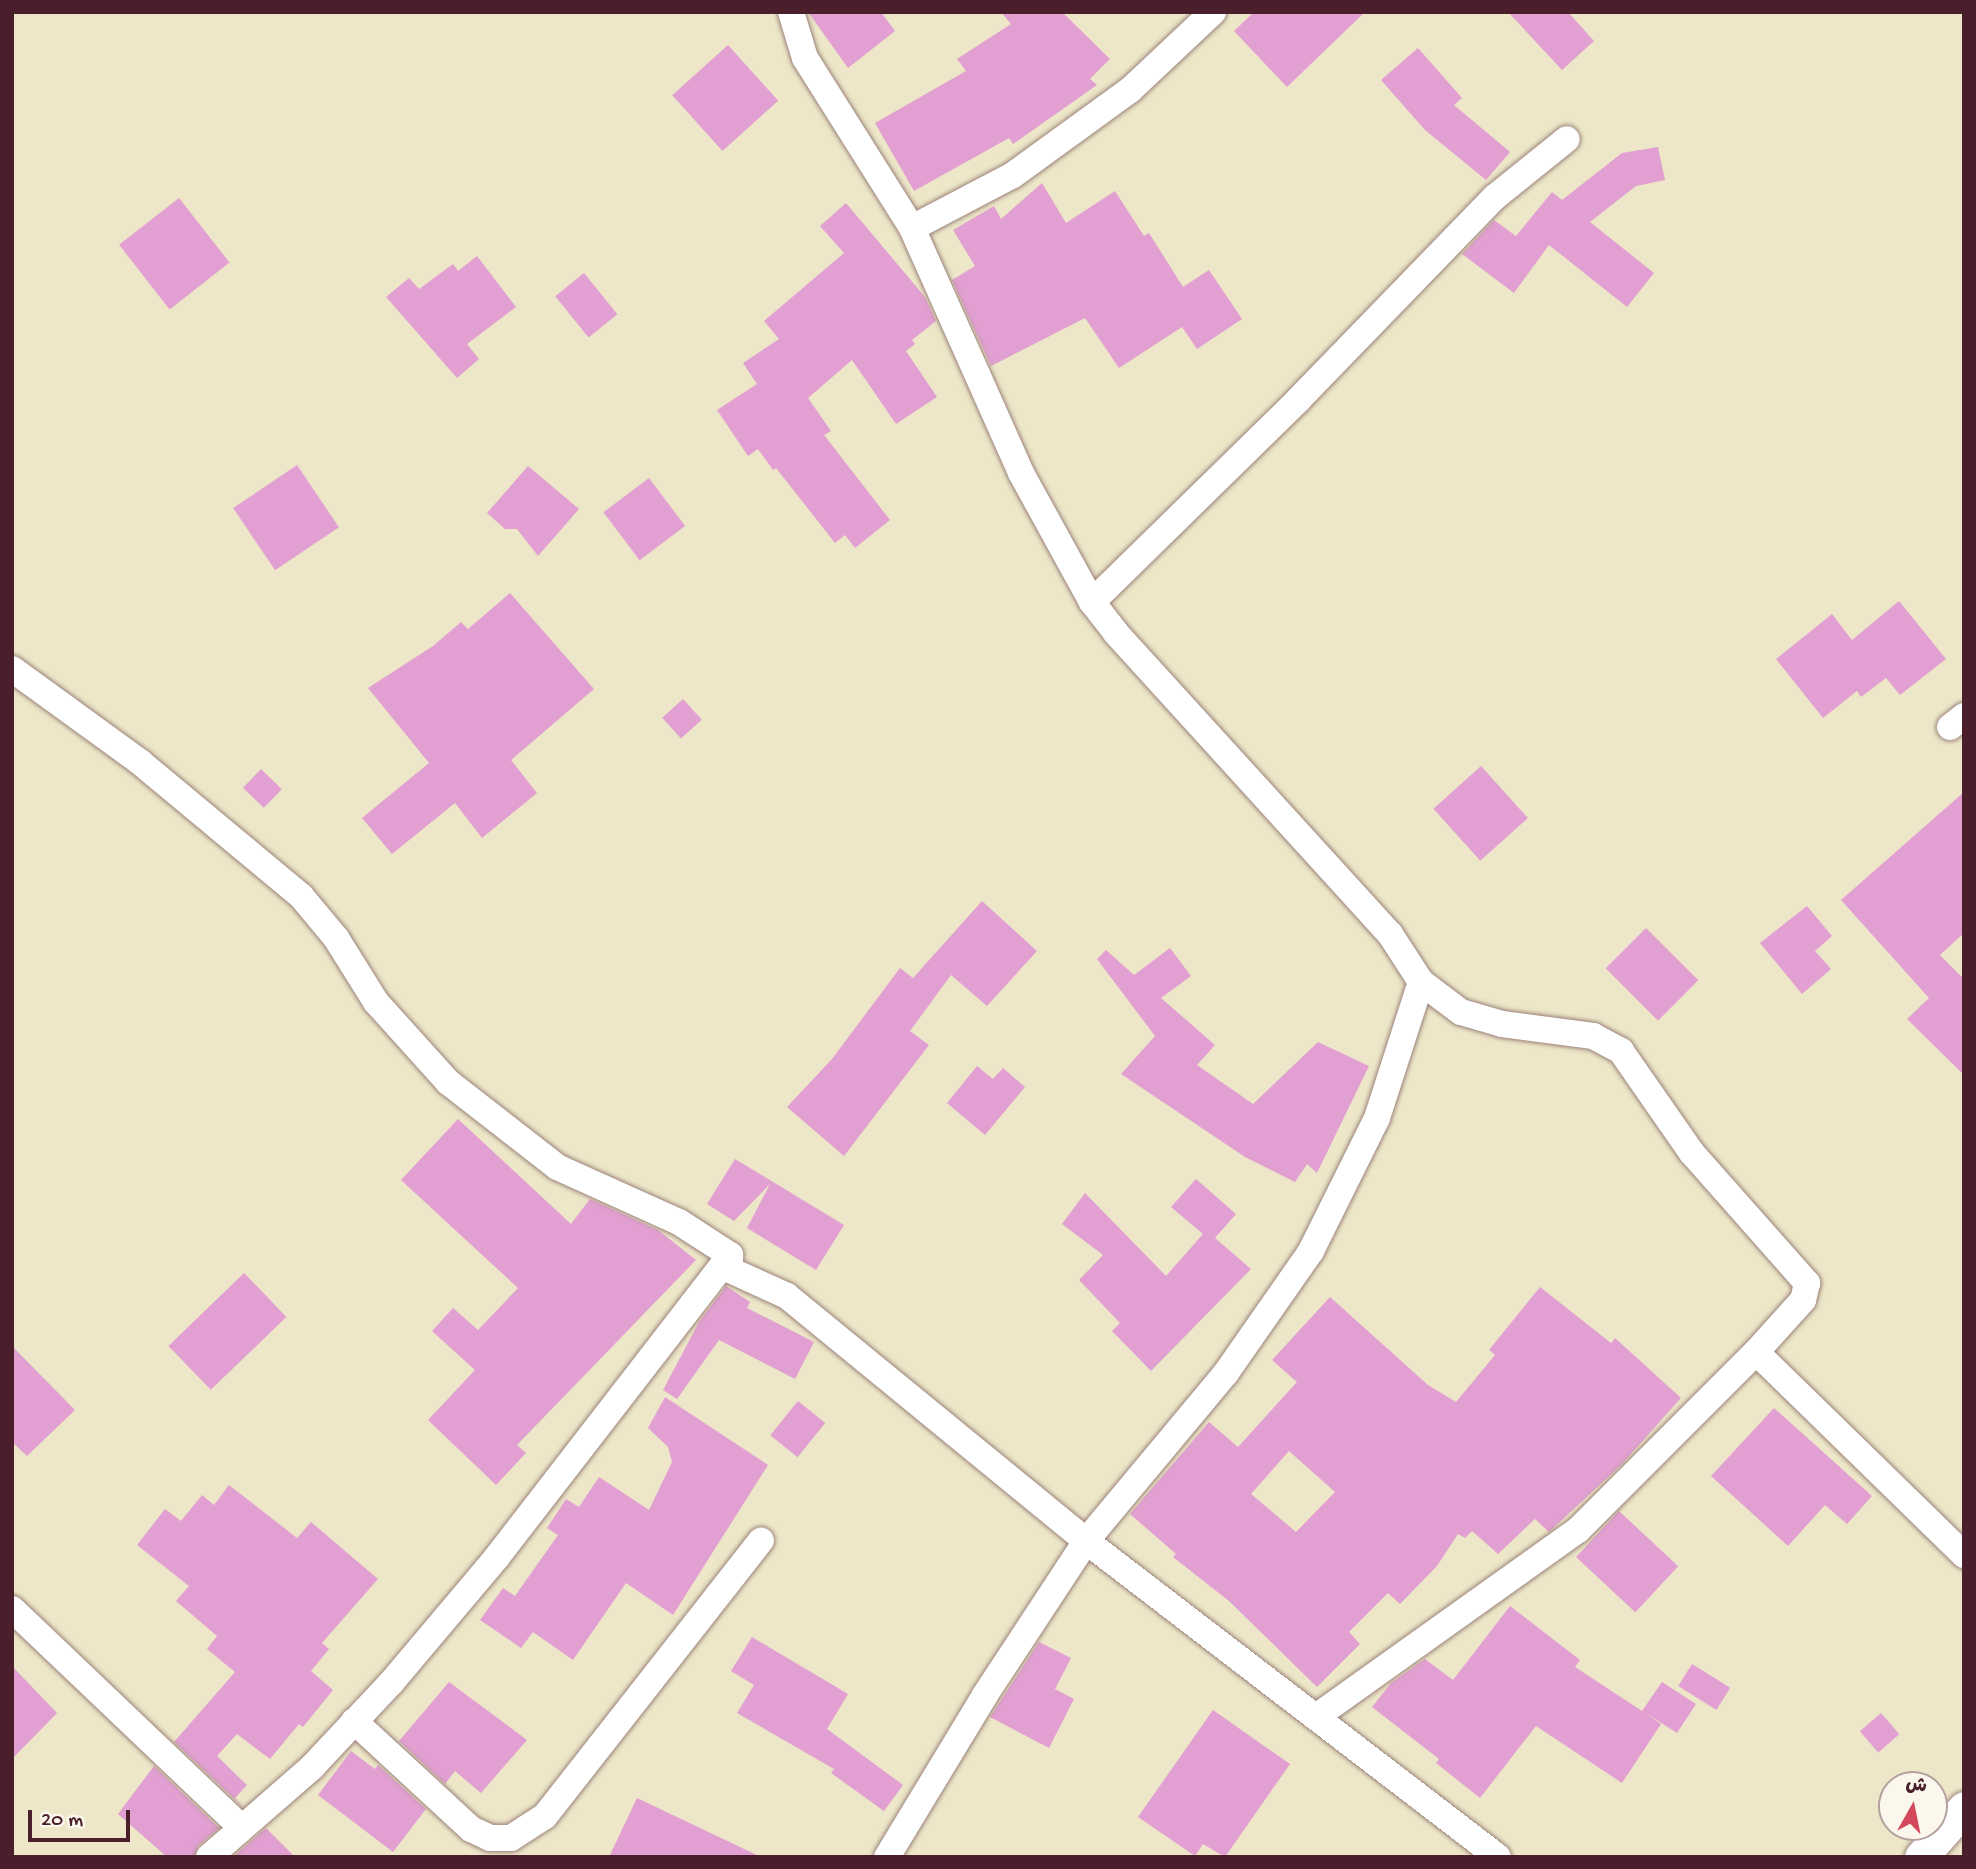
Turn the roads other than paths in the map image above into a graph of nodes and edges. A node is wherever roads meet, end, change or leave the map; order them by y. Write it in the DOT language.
graph roads {
  1 [pos="791,12"];
  2 [pos="1213,12"];
  3 [pos="1567,139"];
  4 [pos="912,228"];
  5 [pos="1093,602"];
  6 [pos="12,669"];
  7 [pos="1421,982"];
  8 [pos="730,1255"];
  9 [pos="1756,1352"];
  10 [pos="761,1541"];
  11 [pos="1086,1541"];
  12 [pos="1964,1555"];
  13 [pos="12,1609"];
  14 [pos="1316,1717"];
  15 [pos="355,1721"];
  16 [pos="1964,1808"];
  17 [pos="241,1828"];
  18 [pos="209,1857"];
  19 [pos="887,1857"];
  20 [pos="1498,1857"];
  21 [pos="1921,1857"];
  1 -- 4 [label="street"];
  2 -- 4 [label="street"];
  3 -- 5 [label="street"];
  4 -- 5 [label="street"];
  5 -- 7 [label="street"];
  6 -- 8 [label="street"];
  7 -- 9 [label="street"];
  7 -- 11 [label="street"];
  8 -- 11 [label="street"];
  8 -- 15 [label="street"];
  9 -- 12 [label="street"];
  9 -- 14 [label="street"];
  10 -- 15 [label="street"];
  11 -- 14 [label="street"];
  11 -- 19 [label="street"];
  13 -- 17 [label="street"];
  14 -- 20 [label="street"];
  15 -- 17 [label="street"];
  16 -- 21 [label="street"];
  17 -- 18 [label="street"];
}
